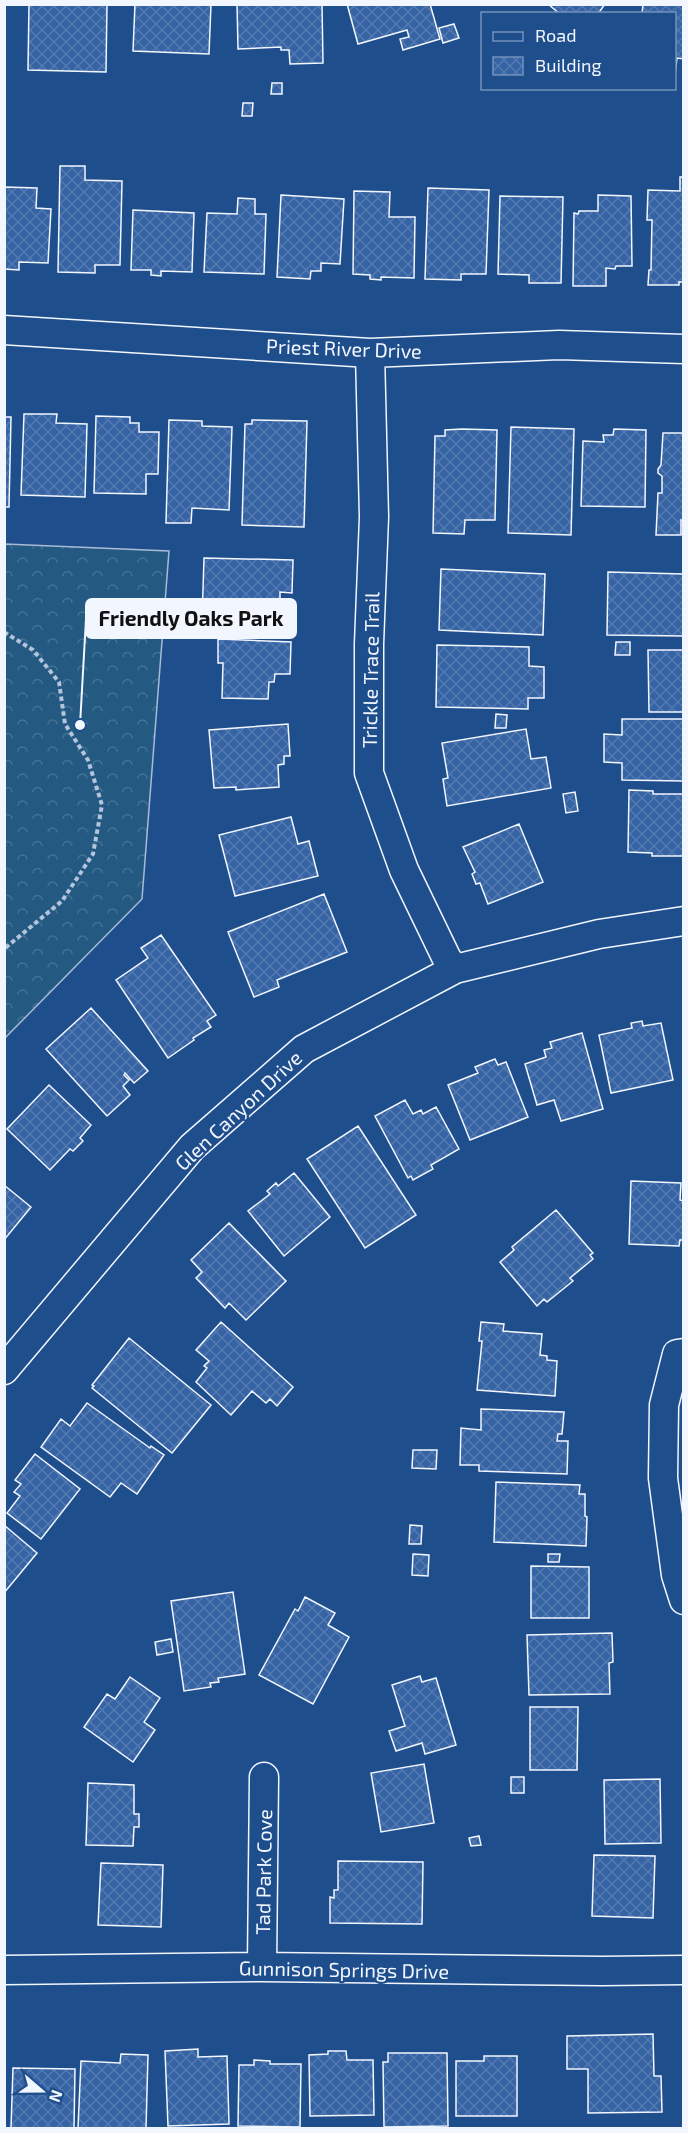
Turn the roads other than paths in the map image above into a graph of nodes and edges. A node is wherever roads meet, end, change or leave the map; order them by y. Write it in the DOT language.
graph roads {
  1 [pos="4,330"];
  2 [pos="684,349"];
  3 [pos="370,353"];
  4 [pos="684,921"];
  5 [pos="455,969"];
  6 [pos="684,1353"];
  7 [pos="4,1370"];
  8 [pos="684,1600"];
  9 [pos="264,1777"];
  10 [pos="262,1967"];
  11 [pos="4,1970"];
  12 [pos="684,1970"];
  1 -- 3 [label="street, Priest River Drive"];
  2 -- 3 [label="street, Priest River Drive"];
  3 -- 5 [label="street, Trickle Trace Trail"];
  4 -- 5 [label="street, Glen Canyon Drive"];
  5 -- 7 [label="street, Glen Canyon Drive"];
  6 -- 8 [label="street"];
  9 -- 10 [label="street, Tad Park Cove"];
  10 -- 11 [label="street, Gunnison Springs Drive"];
  10 -- 12 [label="street, Gunnison Springs Drive"];
}
